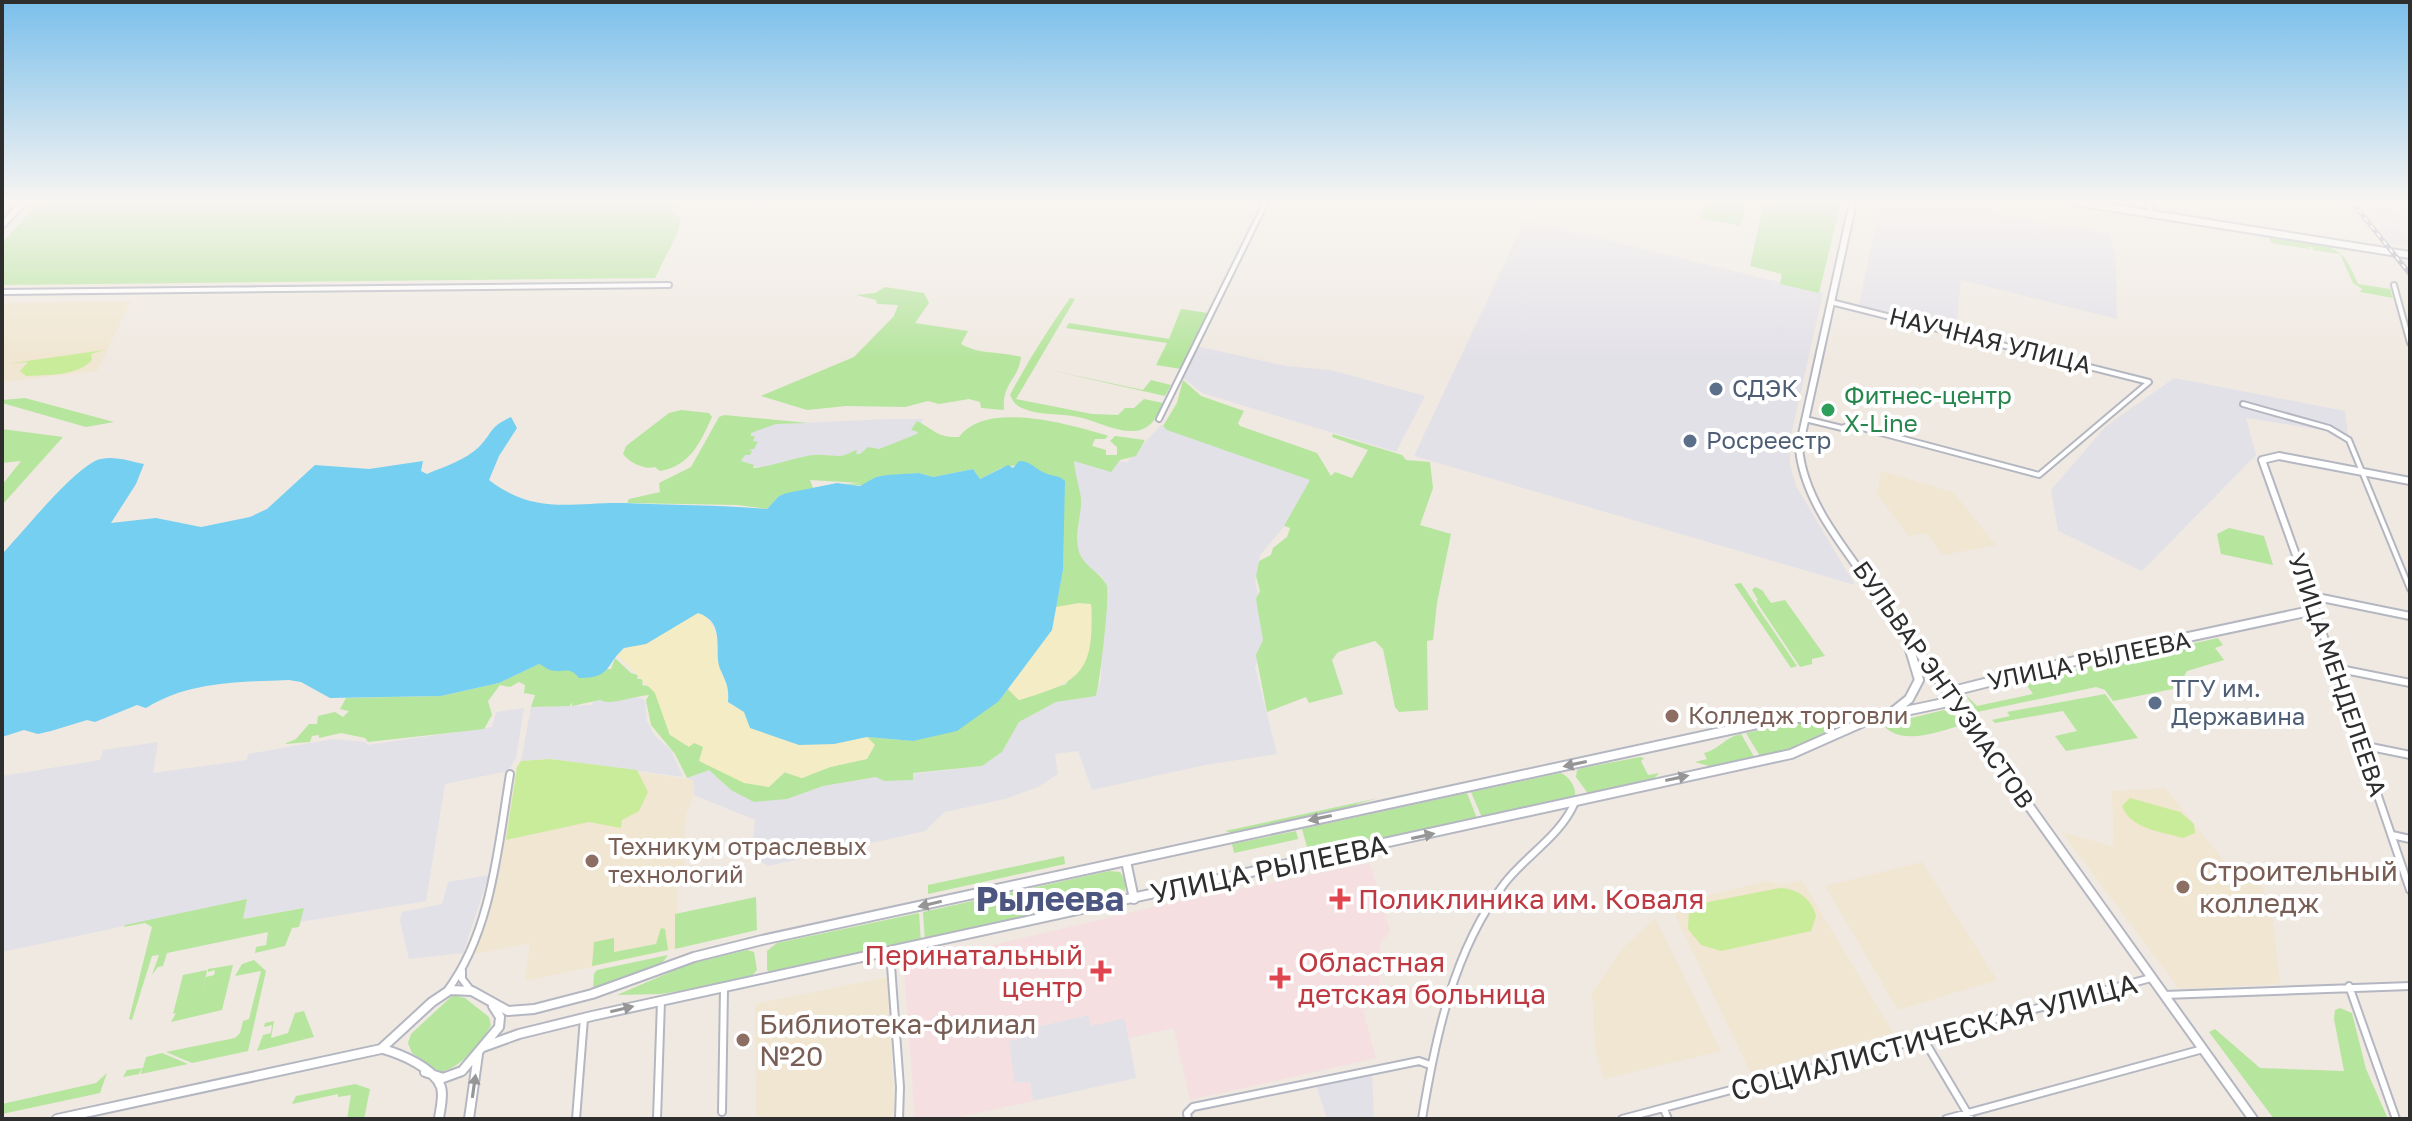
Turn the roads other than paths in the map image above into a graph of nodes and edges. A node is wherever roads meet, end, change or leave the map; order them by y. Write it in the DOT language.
graph roads {
  1 [pos="1240,254"];
  2 [pos="1841,254"];
  3 [pos="669,285"];
  4 [pos="2394,285"];
  5 [pos="2,292"];
  6 [pos="1830,302"];
  7 [pos="2410,343"];
  8 [pos="2243,404"];
  9 [pos="1804,418"];
  10 [pos="1159,419"];
  11 [pos="2362,472"];
  12 [pos="2410,481"];
  13 [pos="2410,589"];
  14 [pos="2312,596"];
  15 [pos="2315,610"];
  16 [pos="2410,616"];
  17 [pos="1904,632"];
  18 [pos="2334,668"];
  19 [pos="2410,683"];
  20 [pos="1953,701"];
  21 [pos="1889,714"];
  22 [pos="1872,718"];
  23 [pos="2361,745"];
  24 [pos="2410,755"];
  25 [pos="510,774"];
  26 [pos="1575,802"];
  27 [pos="2391,835"];
  28 [pos="2410,839"];
  29 [pos="1126,861"];
  30 [pos="2410,890"];
  31 [pos="1134,899"];
  32 [pos="890,952"];
  33 [pos="462,971"];
  34 [pos="2152,978"];
  35 [pos="2349,986"];
  36 [pos="2410,986"];
  37 [pos="469,988"];
  38 [pos="724,989"];
  39 [pos="447,992"];
  40 [pos="2164,995"];
  41 [pos="661,1000"];
  42 [pos="493,1006"];
  43 [pos="584,1018"];
  44 [pos="406,1032"];
  45 [pos="1924,1040"];
  46 [pos="381,1049"];
  47 [pos="2203,1049"];
  48 [pos="481,1050"];
  49 [pos="406,1057"];
  50 [pos="1430,1065"];
  51 [pos="425,1072"];
  52 [pos="1664,1109"];
  53 [pos="722,1112"];
  54 [pos="1969,1116"];
  55 [pos="57,1119"];
  56 [pos="439,1119"];
  57 [pos="469,1119"];
  58 [pos="576,1119"];
  59 [pos="657,1119"];
  60 [pos="899,1119"];
  61 [pos="1188,1119"];
  62 [pos="1422,1119"];
  63 [pos="1622,1119"];
  64 [pos="1668,1119"];
  65 [pos="1946,1119"];
  66 [pos="2253,1119"];
  67 [pos="2396,1119"];
  1 -- 10 [label="street"];
  2 -- 6 [label="main road, БУЛЬВАР ЭНТУЗИАСТОВ"];
  3 -- 5 [label="street"];
  4 -- 7 [label="street"];
  6 -- 9 [label="main road, БУЛЬВАР ЭНТУЗИАСТОВ"];
  6 -- 9 [label="street, НАУЧНАЯ УЛИЦА"];
  8 -- 11 [label="street"];
  9 -- 17 [label="main road, БУЛЬВАР ЭНТУЗИАСТОВ"];
  11 -- 12 [label="main road"];
  11 -- 13 [label="street"];
  11 -- 14 [label="main road, УЛИЦА МЕНДЕЛЕЕВА"];
  14 -- 15 [label="main road, УЛИЦА МЕНДЕЛЕЕВА"];
  14 -- 16 [label="street"];
  15 -- 18 [label="street, УЛИЦА МЕНДЕЛЕЕВА"];
  15 -- 20 [label="main road, УЛИЦА РЫЛЕЕВА"];
  17 -- 20 [label="main road, БУЛЬВАР ЭНТУЗИАСТОВ"];
  17 -- 21 [label="main road"];
  18 -- 19 [label="street"];
  18 -- 23 [label="street, УЛИЦА МЕНДЕЛЕЕВА"];
  20 -- 21 [label="main road, УЛИЦА РЫЛЕЕВА"];
  20 -- 34 [label="main road, БУЛЬВАР ЭНТУЗИАСТОВ"];
  21 -- 22 [label="main road, УЛИЦА РЫЛЕЕВА"];
  26 -- 22 [label="main road, УЛИЦА РЫЛЕЕВА, one-way"];
  22 -- 29 [label="main road, УЛИЦА РЫЛЕЕВА, one-way"];
  23 -- 24 [label="street"];
  23 -- 27 [label="street, УЛИЦА МЕНДЕЛЕЕВА"];
  25 -- 33 [label="street"];
  31 -- 26 [label="main road, УЛИЦА РЫЛЕЕВА, one-way"];
  26 -- 50 [label="street"];
  27 -- 28 [label="street"];
  27 -- 30 [label="street, УЛИЦА МЕНДЕЛЕЕВА"];
  29 -- 31 [label="main road"];
  29 -- 42 [label="main road, УЛИЦА РЫЛЕЕВА, one-way"];
  31 -- 32 [label="main road, УЛИЦА РЫЛЕЕВА"];
  32 -- 38 [label="main road, УЛИЦА РЫЛЕЕВА"];
  32 -- 60 [label="street"];
  33 -- 37 [label="street"];
  33 -- 39 [label="street"];
  34 -- 40 [label="main road, БУЛЬВАР ЭНТУЗИАСТОВ"];
  34 -- 45 [label="street, СОЦИАЛИСТИЧЕСКАЯ УЛИЦА"];
  35 -- 36 [label="street"];
  35 -- 40 [label="street"];
  35 -- 67 [label="street"];
  37 -- 39 [label="main road"];
  37 -- 42 [label="main road"];
  38 -- 41 [label="main road, УЛИЦА РЫЛЕЕВА"];
  38 -- 53 [label="street"];
  39 -- 44 [label="main road"];
  40 -- 47 [label="main road, БУЛЬВАР ЭНТУЗИАСТОВ"];
  43 -- 41 [label="main road, УЛИЦА РЫЛЕЕВА, one-way"];
  41 -- 59 [label="street"];
  42 -- 48 [label="main road"];
  43 -- 48 [label="main road, УЛИЦА РЫЛЕЕВА"];
  43 -- 58 [label="street"];
  44 -- 46 [label="main road"];
  44 -- 49 [label="main road"];
  45 -- 52 [label="street, СОЦИАЛИСТИЧЕСКАЯ УЛИЦА"];
  45 -- 54 [label="street"];
  46 -- 49 [label="main road"];
  46 -- 55 [label="main road"];
  47 -- 54 [label="street"];
  47 -- 66 [label="main road, БУЛЬВАР ЭНТУЗИАСТОВ"];
  48 -- 51 [label="main road"];
  57 -- 48 [label="main road, one-way"];
  49 -- 51 [label="main road"];
  50 -- 61 [label="street"];
  50 -- 62 [label="street"];
  51 -- 56 [label="main road"];
  52 -- 63 [label="street, СОЦИАЛИСТИЧЕСКАЯ УЛИЦА"];
  52 -- 64 [label="street"];
  54 -- 65 [label="street"];
}
